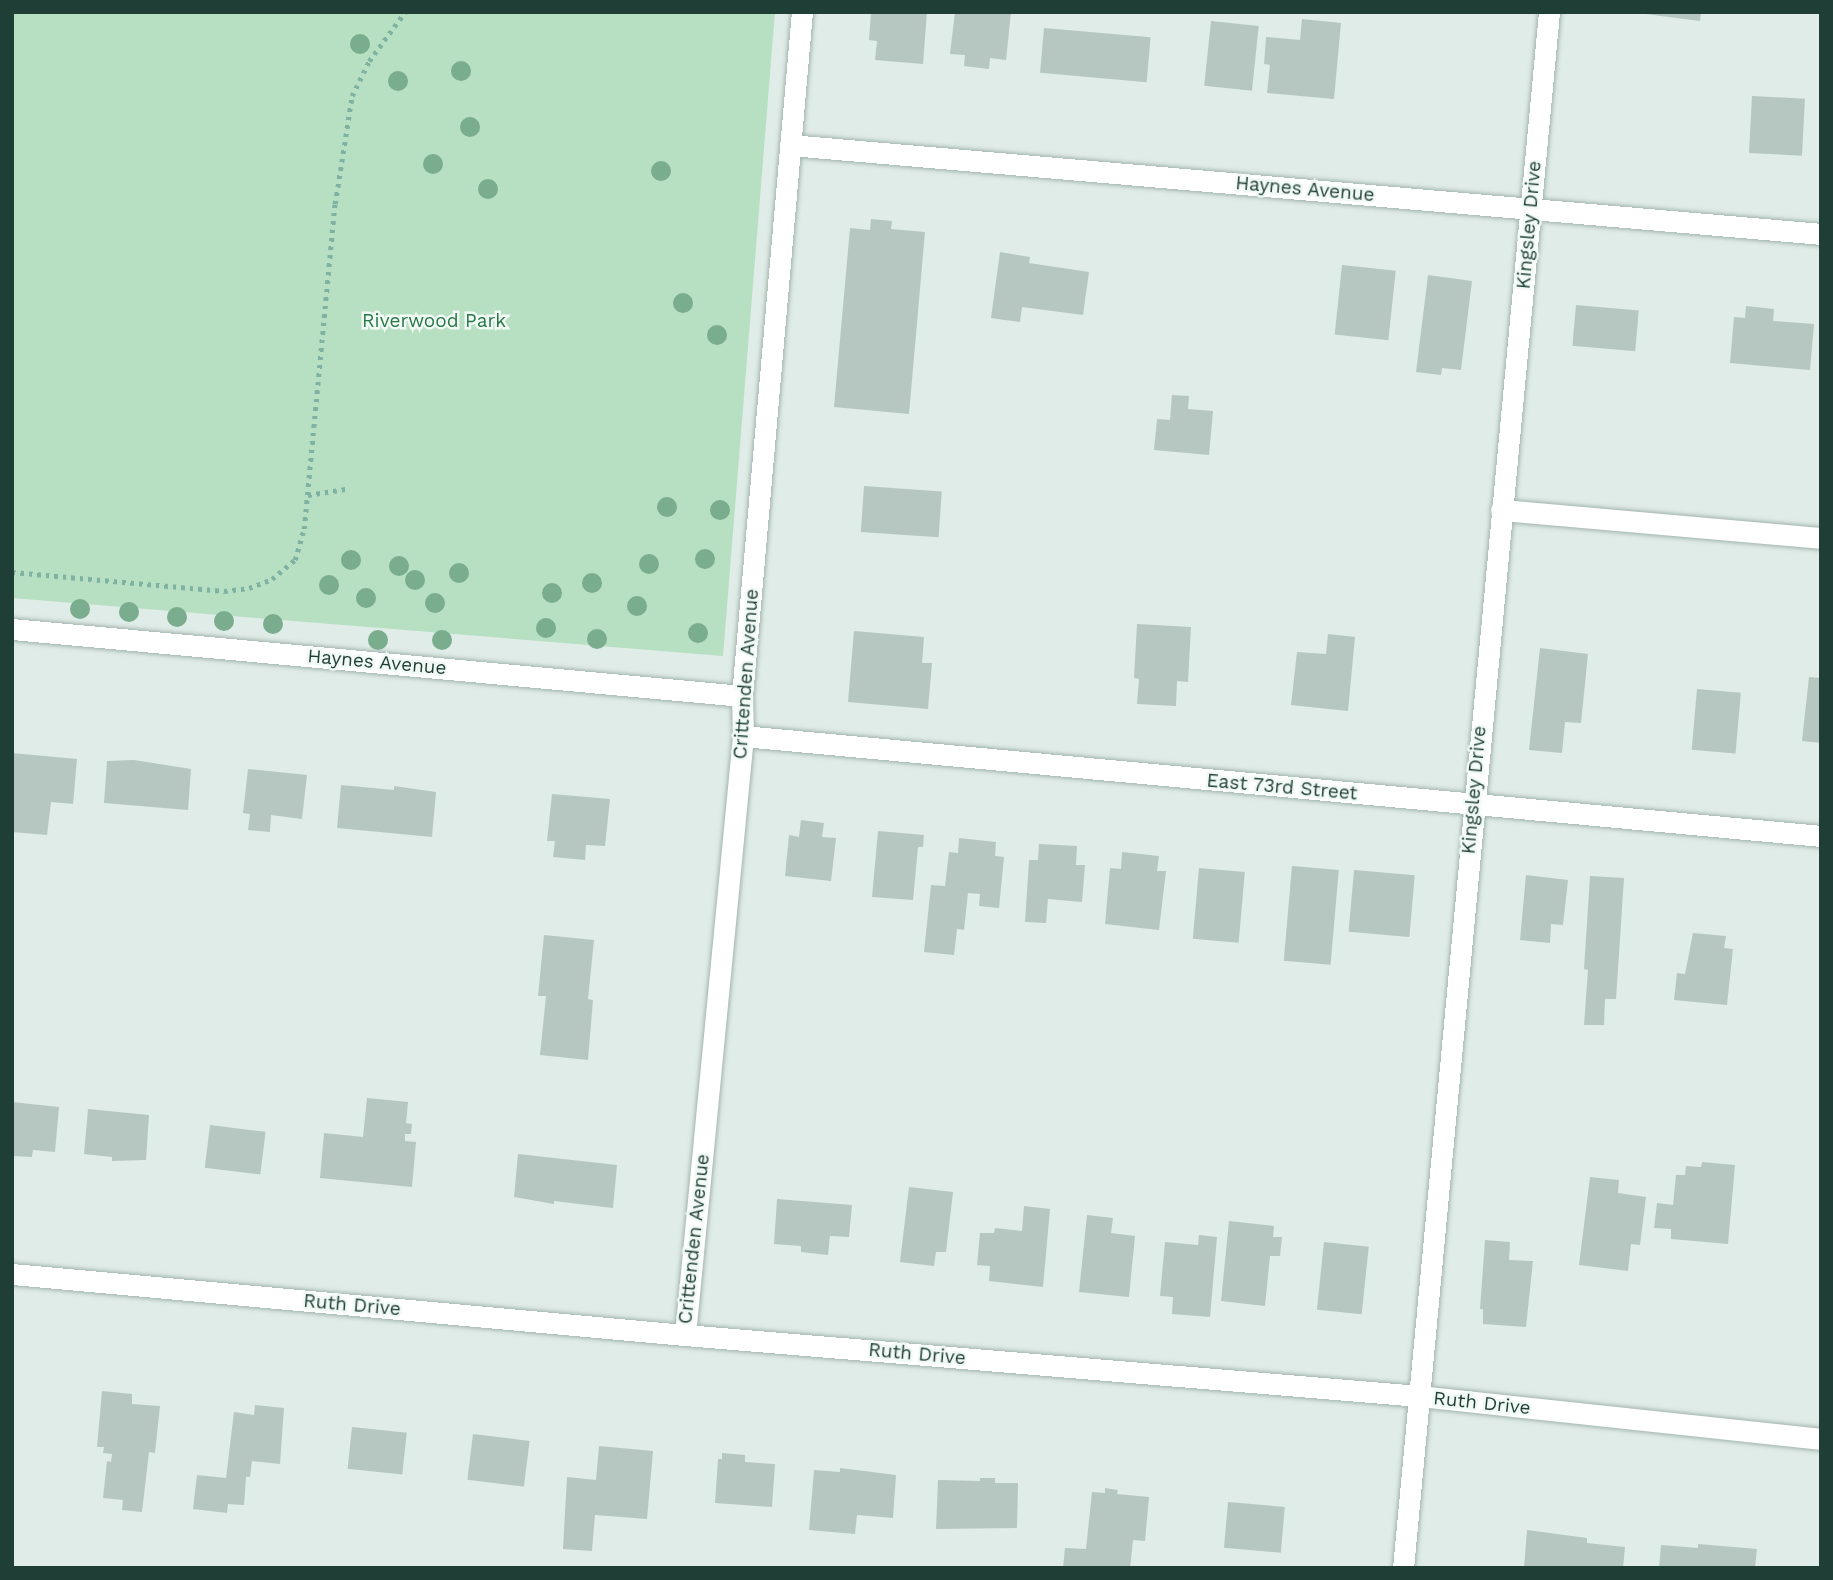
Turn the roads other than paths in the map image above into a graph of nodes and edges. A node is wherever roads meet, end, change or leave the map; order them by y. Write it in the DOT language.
graph roads {
  1 [pos="802,12"];
  2 [pos="1549,12"];
  3 [pos="790,145"];
  4 [pos="1531,209"];
  5 [pos="1821,234"];
  6 [pos="1502,510"];
  7 [pos="1821,538"];
  8 [pos="12,629"];
  9 [pos="742,696"];
  10 [pos="743,736"];
  11 [pos="1473,805"];
  12 [pos="1821,836"];
  13 [pos="12,1274"];
  14 [pos="685,1335"];
  15 [pos="1419,1396"];
  16 [pos="1821,1439"];
  17 [pos="1403,1568"];
  1 -- 3 [label="street, Crittenden Avenue"];
  2 -- 4 [label="street, Kingsley Drive"];
  3 -- 4 [label="street, Haynes Avenue"];
  3 -- 9 [label="street, Crittenden Avenue"];
  4 -- 5 [label="street, Haynes Avenue"];
  4 -- 6 [label="street, Kingsley Drive"];
  6 -- 7 [label="street"];
  6 -- 11 [label="street, Kingsley Drive"];
  8 -- 9 [label="street, Haynes Avenue"];
  9 -- 10 [label="street, Crittenden Avenue"];
  10 -- 11 [label="street, East 73rd Street"];
  10 -- 14 [label="street, Crittenden Avenue"];
  11 -- 12 [label="street, East 73rd Street"];
  11 -- 15 [label="street, Kingsley Drive"];
  13 -- 14 [label="street, Ruth Drive"];
  14 -- 15 [label="street, Ruth Drive"];
  15 -- 16 [label="street, Ruth Drive"];
  15 -- 17 [label="street, Kingsley Drive"];
}
